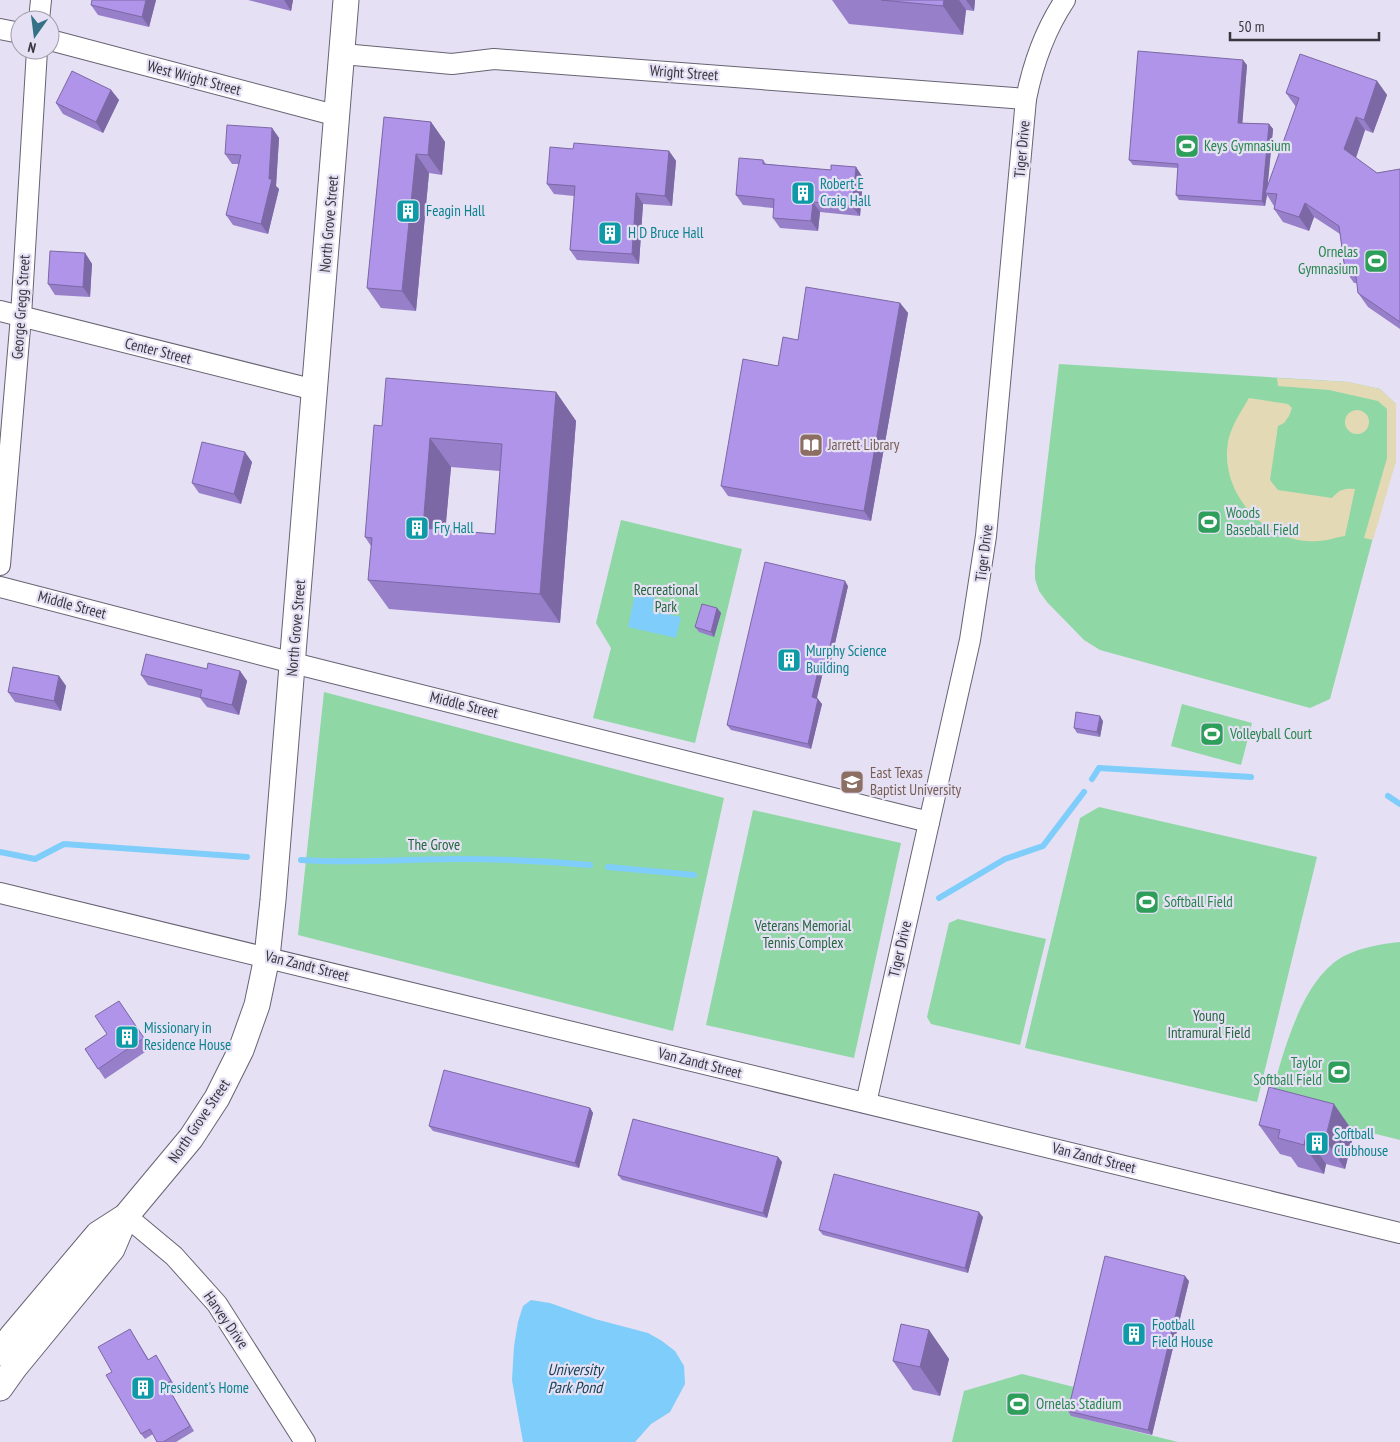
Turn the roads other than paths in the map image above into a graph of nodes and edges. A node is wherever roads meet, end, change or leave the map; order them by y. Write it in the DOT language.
graph roads {
  1 [pos="346,0"];
  2 [pos="1065,0"];
  3 [pos="60,43"];
  4 [pos="343,54"];
  5 [pos="36,60"];
  6 [pos="1026,99"];
  7 [pos="338,116"];
  8 [pos="0,311"];
  9 [pos="21,316"];
  10 [pos="315,390"];
  11 [pos="0,564"];
  12 [pos="0,587"];
  13 [pos="293,663"];
  14 [pos="929,822"];
  15 [pos="0,893"];
  16 [pos="267,957"];
  17 [pos="866,1103"];
  18 [pos="126,1216"];
  19 [pos="1400,1233"];
  20 [pos="2,1371"];
  21 [pos="305,1442"];
  1 -- 4 [label="main road, North Grove Street"];
  2 -- 6 [label="street, Tiger Drive"];
  3 -- 7 [label="street, West Wright Street"];
  4 -- 6 [label="street, Wright Street"];
  4 -- 7 [label="main road, North Grove Street"];
  5 -- 9 [label="street, George Gregg Street"];
  6 -- 14 [label="street, Tiger Drive"];
  7 -- 10 [label="main road, North Grove Street"];
  8 -- 9 [label="street, Center Street"];
  9 -- 10 [label="street, Center Street"];
  9 -- 11 [label="street, George Gregg Street"];
  10 -- 13 [label="main road, North Grove Street"];
  12 -- 13 [label="street, Middle Street"];
  13 -- 14 [label="street, Middle Street"];
  13 -- 16 [label="main road, North Grove Street"];
  14 -- 17 [label="street, Tiger Drive"];
  15 -- 16 [label="street, Van Zandt Street"];
  16 -- 17 [label="street, Van Zandt Street"];
  16 -- 18 [label="main road, North Grove Street"];
  17 -- 19 [label="street, Van Zandt Street"];
  18 -- 20 [label="main road, North Grove Street"];
  18 -- 21 [label="street, Harvey Drive"];
}
